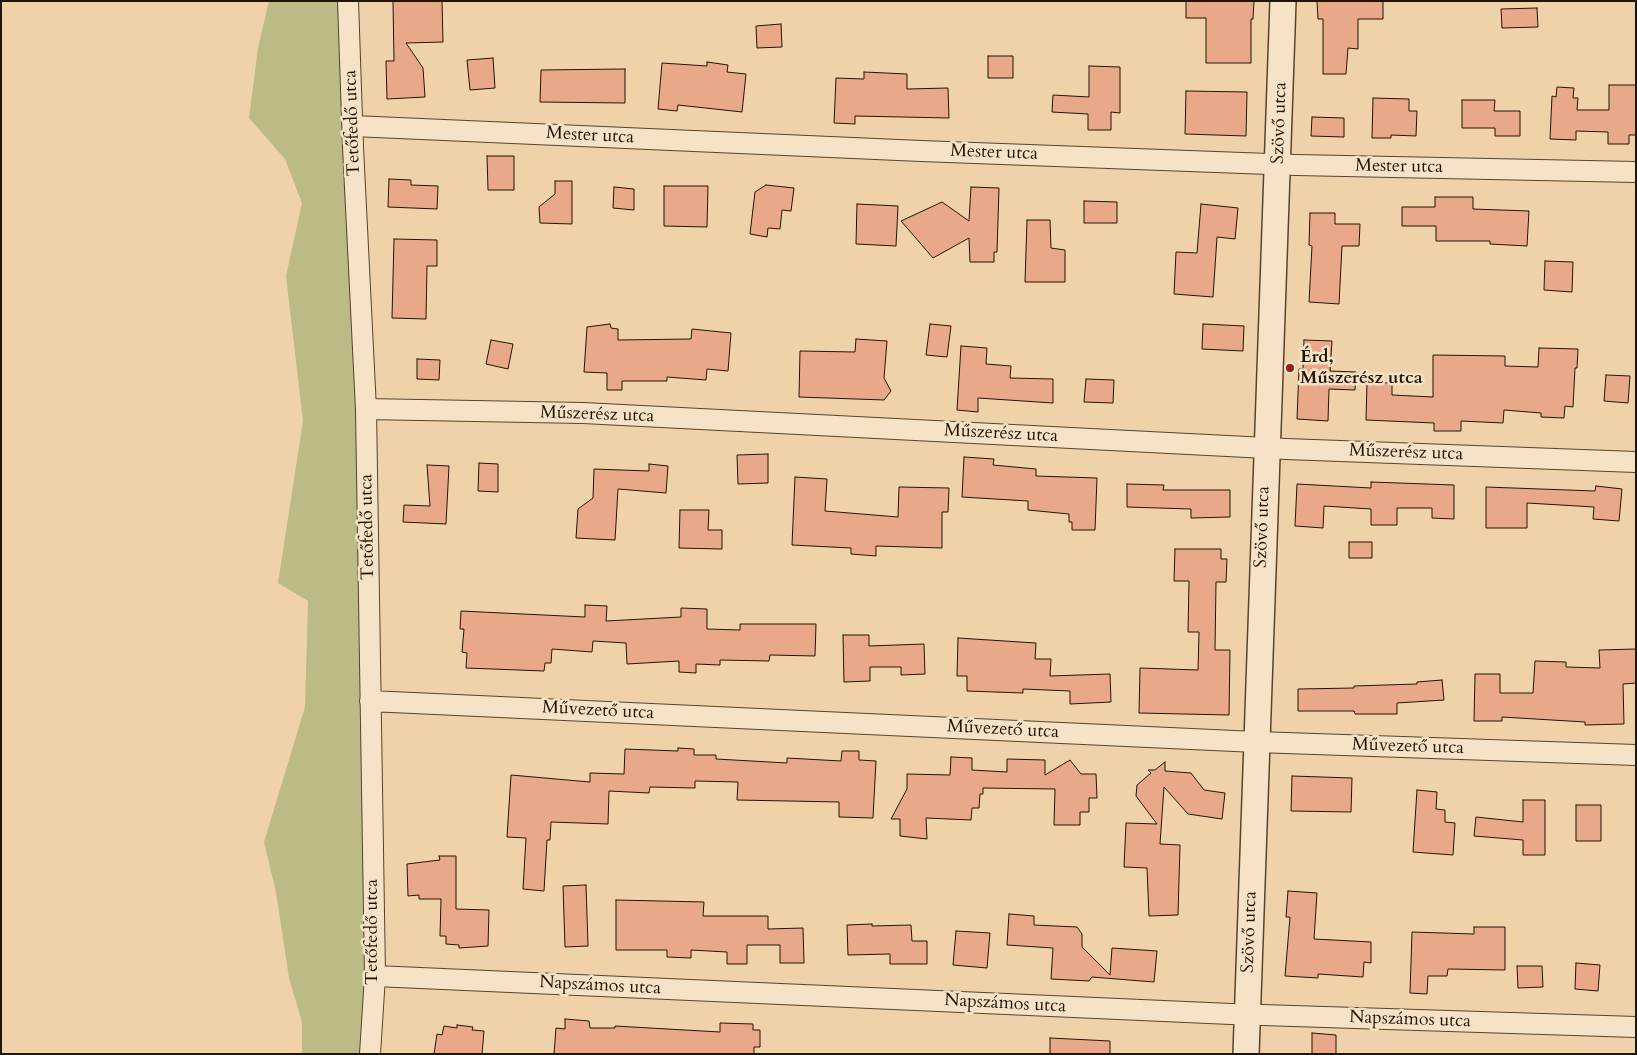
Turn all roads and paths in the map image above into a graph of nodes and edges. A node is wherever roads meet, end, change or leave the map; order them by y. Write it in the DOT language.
graph roads {
  1 [pos="348,1"];
  2 [pos="1283,1"];
  3 [pos="354,126"];
  4 [pos="1279,163"];
  5 [pos="1636,172"];
  6 [pos="366,409"];
  7 [pos="1266,448"];
  8 [pos="1636,462"];
  9 [pos="370,701"];
  10 [pos="1256,742"];
  11 [pos="1636,755"];
  12 [pos="375,976"];
  13 [pos="1247,1015"];
  14 [pos="1636,1027"];
  15 [pos="370,1054"];
  16 [pos="1246,1054"];
  1 -- 3 [label="street, Tetőfedő utca"];
  2 -- 4 [label="street, Szövő utca"];
  3 -- 4 [label="street, Mester utca"];
  3 -- 6 [label="street, Tetőfedő utca"];
  4 -- 5 [label="street, Mester utca"];
  4 -- 7 [label="street, Szövő utca"];
  6 -- 7 [label="street, Műszerész utca"];
  6 -- 9 [label="street, Tetőfedő utca"];
  7 -- 8 [label="street, Műszerész utca"];
  7 -- 10 [label="street, Szövő utca"];
  9 -- 10 [label="street, Művezető utca"];
  9 -- 12 [label="street, Tetőfedő utca"];
  10 -- 11 [label="street, Művezető utca"];
  10 -- 13 [label="street, Szövő utca"];
  12 -- 13 [label="street, Napszámos utca"];
  12 -- 15 [label="street, Tetőfedő utca"];
  13 -- 14 [label="street, Napszámos utca"];
  13 -- 16 [label="street, Szövő utca"];
}
